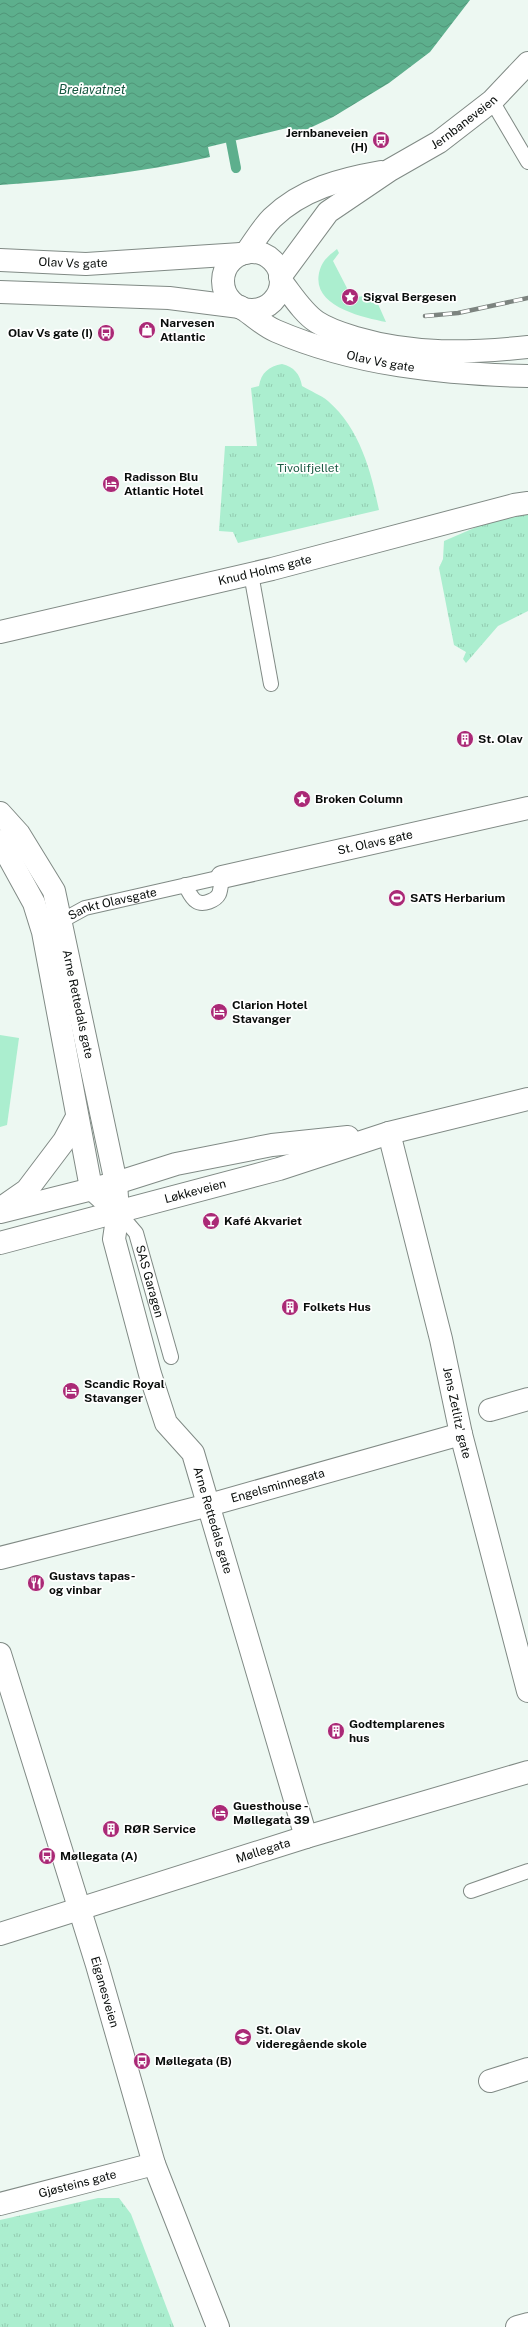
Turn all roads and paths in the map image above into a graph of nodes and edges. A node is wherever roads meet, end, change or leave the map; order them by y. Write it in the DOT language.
graph roads {
  1 [pos="528,63"];
  2 [pos="492,101"];
  3 [pos="528,162"];
  4 [pos="390,170"];
  5 [pos="243,253"];
  6 [pos="0,260"];
  7 [pos="280,279"];
  8 [pos="0,292"];
  9 [pos="242,308"];
  10 [pos="528,348"];
  11 [pos="528,376"];
  12 [pos="528,503"];
  13 [pos="251,574"];
  14 [pos="0,632"];
  15 [pos="271,684"];
  16 [pos="528,808"];
  17 [pos="0,813"];
  18 [pos="0,841"];
  19 [pos="222,877"];
  20 [pos="185,885"];
  21 [pos="62,920"];
  22 [pos="43,932"];
  23 [pos="528,1099"];
  24 [pos="77,1117"];
  25 [pos="389,1133"];
  26 [pos="116,1183"];
  27 [pos="91,1188"];
  28 [pos="0,1210"];
  29 [pos="118,1212"];
  30 [pos="0,1243"];
  31 [pos="170,1357"];
  32 [pos="528,1399"];
  33 [pos="490,1410"];
  34 [pos="461,1434"];
  35 [pos="209,1506"];
  36 [pos="0,1558"];
  37 [pos="0,1654"];
  38 [pos="528,1691"];
  39 [pos="528,1772"];
  40 [pos="306,1836"];
  41 [pos="528,1871"];
  42 [pos="471,1891"];
  43 [pos="78,1909"];
  44 [pos="0,1934"];
  45 [pos="528,2069"];
  46 [pos="490,2081"];
  47 [pos="154,2164"];
  48 [pos="0,2204"];
  49 [pos="528,2324"];
  50 [pos="218,2327"];
  51 [pos="518,2327"];
  1 -- 2 [label="street, Jernbaneveien"];
  2 -- 3 [label="lane"];
  2 -- 4 [label="street, Jernbaneveien"];
  4 -- 5 [label="street, Jernbaneveien"];
  4 -- 7 [label="street, Jernbaneveien"];
  5 -- 6 [label="street, Olav Vs gate"];
  5 -- 7 [label="street"];
  5 -- 9 [label="street"];
  7 -- 9 [label="street"];
  7 -- 10 [label="street, Olav Vs gate"];
  8 -- 9 [label="street, Olav Vs gate"];
  9 -- 11 [label="street, Olav Vs gate"];
  12 -- 13 [label="street, Knud Holms gate"];
  13 -- 14 [label="street, Knud Holms gate"];
  13 -- 15 [label="lane"];
  16 -- 19 [label="street, St. Olavs gate"];
  17 -- 21 [label="street, Arne Rettedals gate"];
  18 -- 22 [label="street, Arne Rettedals gate"];
  19 -- 20 [label="lane, Sankt Olavsgate"];
  19 -- 20 [label="lane"];
  20 -- 21 [label="lane, Sankt Olavsgate"];
  21 -- 22 [label="lane, Sankt Olavsgate"];
  21 -- 26 [label="street, Arne Rettedals gate"];
  22 -- 24 [label="street, Arne Rettedals gate"];
  23 -- 25 [label="street, Løkkeveien"];
  24 -- 27 [label="street, Arne Rettedals gate"];
  24 -- 28 [label="street"];
  25 -- 26 [label="street, Løkkeveien"];
  25 -- 29 [label="street, Løkkeveien"];
  25 -- 34 [label="street, Jens Zetlitz' gate"];
  26 -- 27 [label="street, Løkkeveien"];
  26 -- 29 [label="street, Arne Rettedals gate"];
  27 -- 28 [label="street, Løkkeveien"];
  27 -- 29 [label="street"];
  29 -- 30 [label="street, Løkkeveien"];
  29 -- 31 [label="lane, SAS Garagen"];
  29 -- 35 [label="street, Arne Rettedals gate"];
  32 -- 33 [label="street"];
  34 -- 35 [label="street, Engelsminnegata"];
  34 -- 38 [label="street, Jens Zetlitz' gate"];
  35 -- 36 [label="street, Engelsminnegata"];
  35 -- 40 [label="street, Arne Rettedals gate"];
  37 -- 43 [label="street, Eiganesveien"];
  39 -- 40 [label="street, Møllegata"];
  40 -- 43 [label="street, Møllegata"];
  41 -- 42 [label="lane"];
  43 -- 44 [label="street, Møllegata"];
  43 -- 47 [label="street, Eiganesveien"];
  45 -- 46 [label="street"];
  47 -- 48 [label="street, Gjøsteins gate"];
  47 -- 50 [label="street, Eiganesveien"];
  49 -- 51 [label="street"];
}
